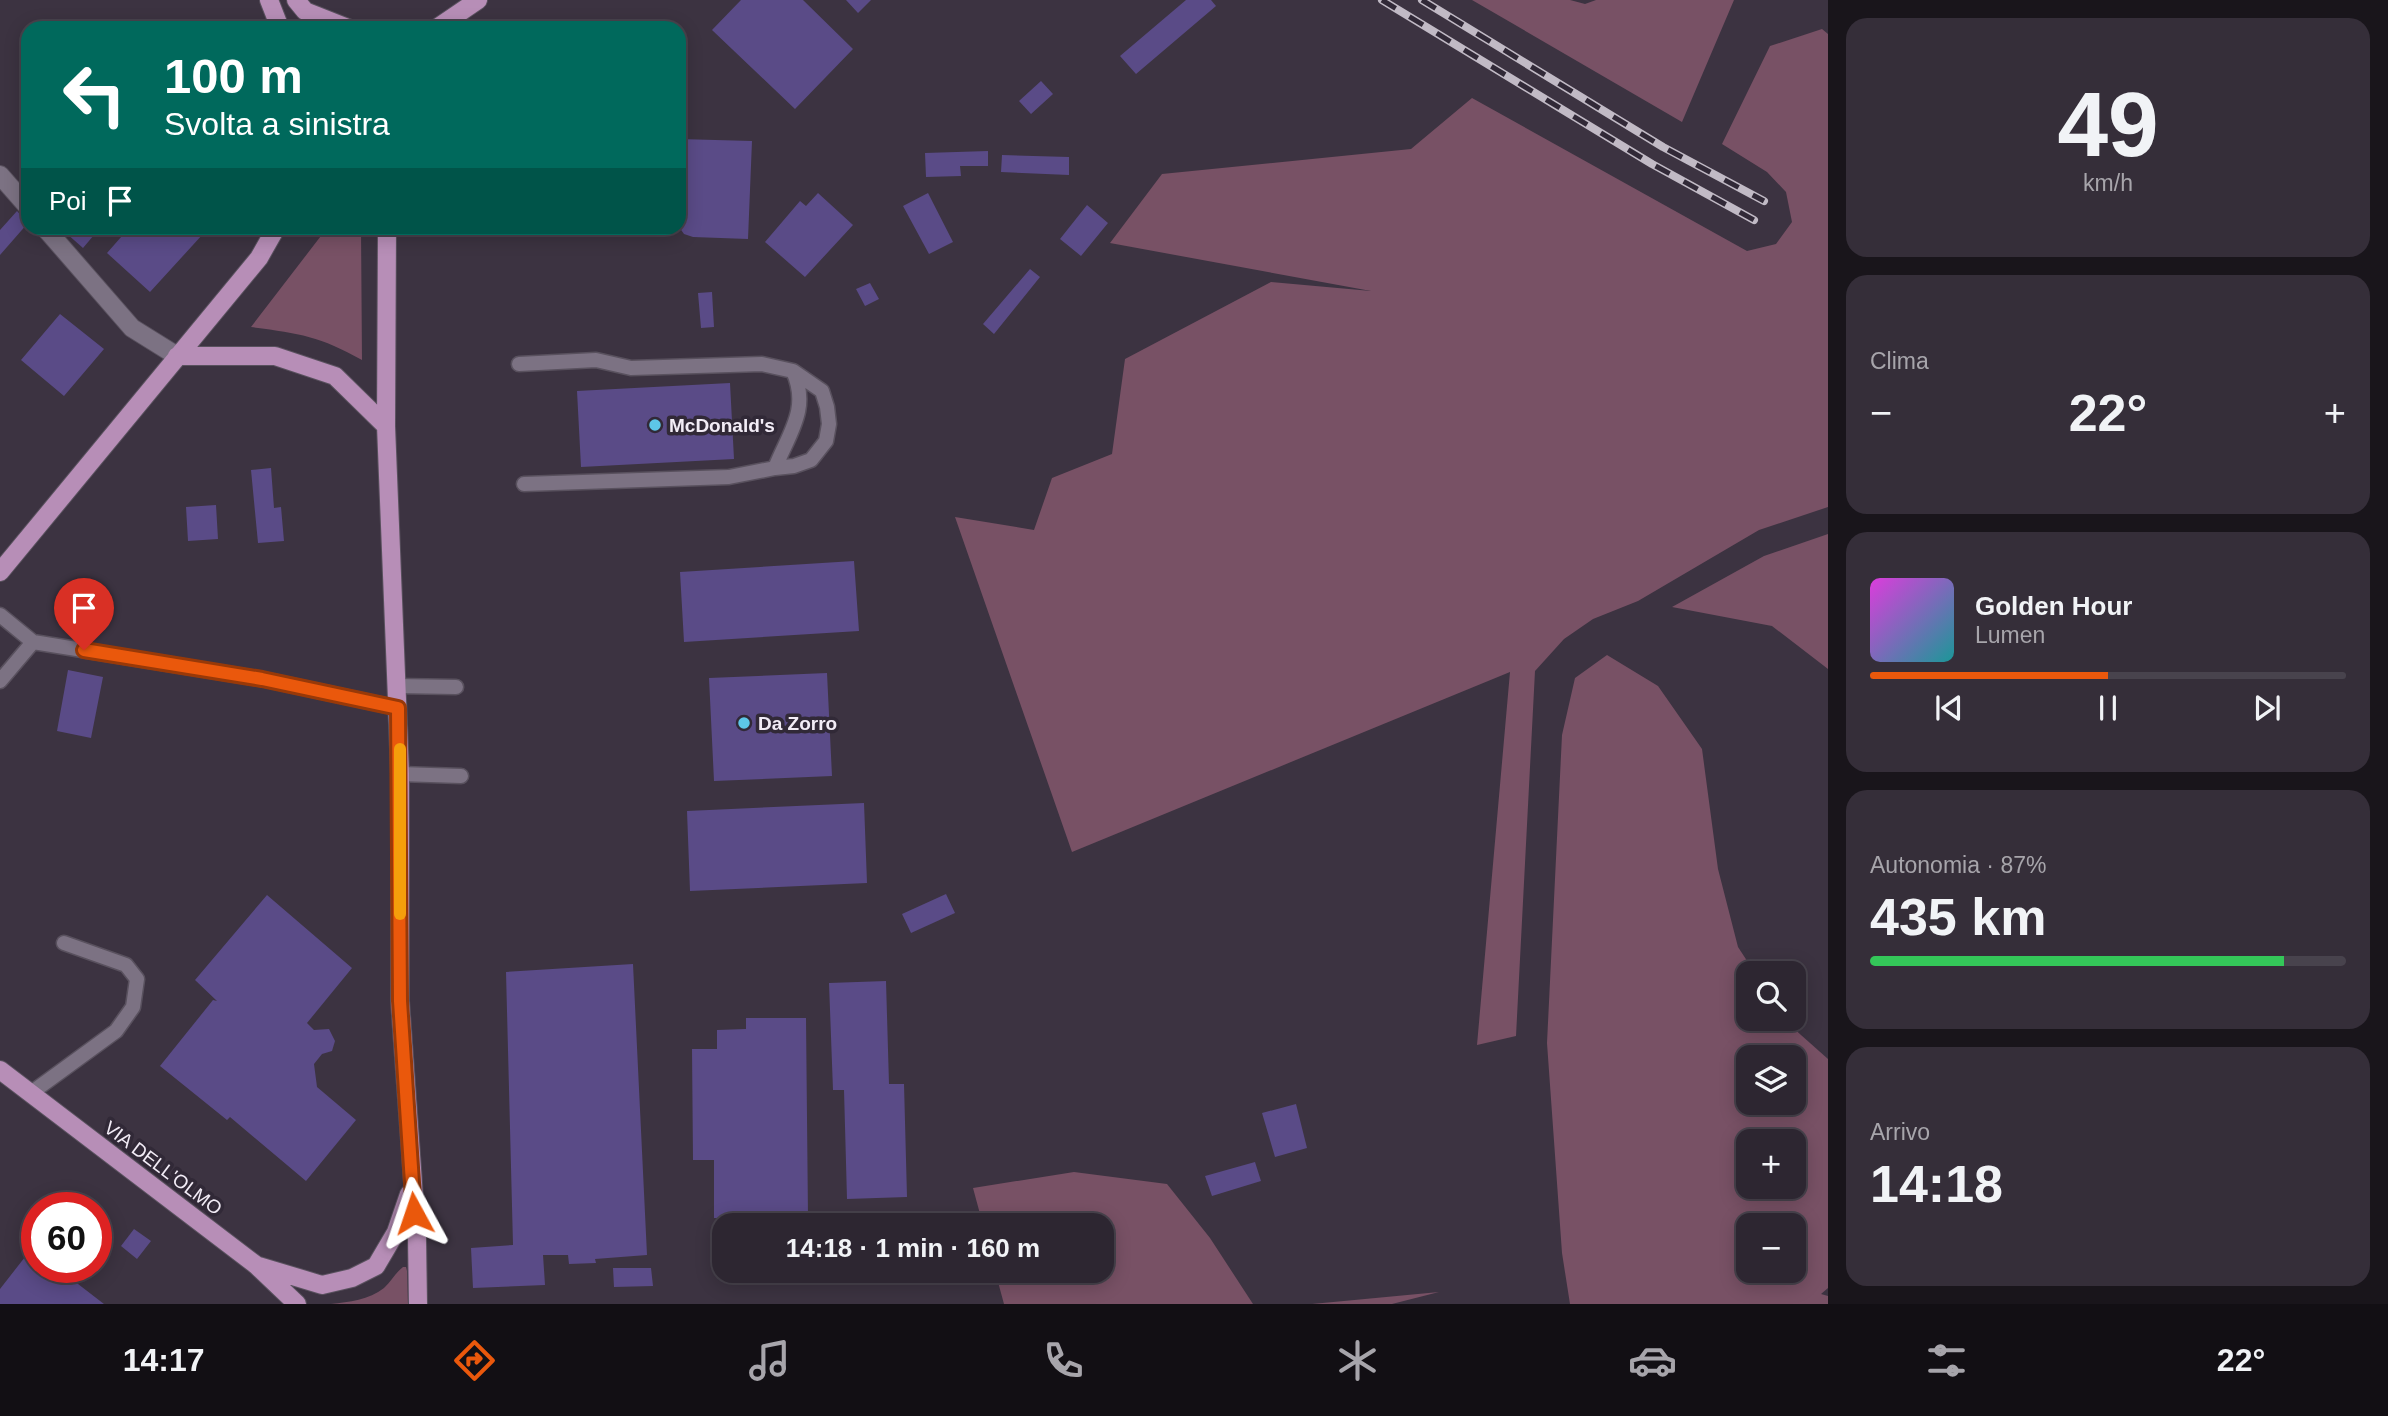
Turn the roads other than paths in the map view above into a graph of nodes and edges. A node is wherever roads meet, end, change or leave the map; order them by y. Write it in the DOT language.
graph roads {
  1 [pos="269,0"];
  2 [pos="296,0"];
  3 [pos="477,1"];
  4 [pos="277,21"];
  5 [pos="330,21"];
  6 [pos="447,21"];
  7 [pos="462,21"];
  8 [pos="0,175"];
  9 [pos="21,199"];
  10 [pos="51,235"];
  11 [pos="272,235"];
  12 [pos="387,235"];
  13 [pos="177,356"];
  14 [pos="519,364"];
  15 [pos="793,371"];
  16 [pos="386,426"];
  17 [pos="775,468"];
  18 [pos="524,484"];
  19 [pos="0,572"];
  20 [pos="0,615"];
  21 [pos="33,642"];
  22 [pos="0,681"];
  23 [pos="397,686"];
  24 [pos="456,687"];
  25 [pos="398,708"];
  26 [pos="400,774"];
  27 [pos="461,776"];
  28 [pos="64,943"];
  29 [pos="0,1070"];
  30 [pos="31,1093"];
  31 [pos="411,1187"];
  32 [pos="256,1265"];
  33 [pos="297,1304"];
  34 [pos="418,1304"];
  1 -- 4 [label="main road"];
  2 -- 5 [label="main road"];
  3 -- 6 [label="main road"];
  3 -- 7 [label="main road"];
  8 -- 9 [label="street"];
  10 -- 13 [label="street"];
  11 -- 13 [label="main road"];
  12 -- 16 [label="main road"];
  13 -- 16 [label="main road"];
  13 -- 19 [label="main road"];
  14 -- 15 [label="lane"];
  15 -- 17 [label="lane"];
  15 -- 17 [label="lane"];
  16 -- 23 [label="main road"];
  17 -- 18 [label="lane"];
  20 -- 21 [label="lane"];
  21 -- 22 [label="lane"];
  21 -- 25 [label="lane"];
  23 -- 24 [label="lane"];
  23 -- 25 [label="main road"];
  25 -- 26 [label="main road"];
  26 -- 27 [label="lane"];
  26 -- 31 [label="main road"];
  28 -- 30 [label="lane"];
  29 -- 30 [label="main road, VIA DELL'OLMO"];
  30 -- 32 [label="main road, VIA DELL'OLMO"];
  31 -- 32 [label="main road"];
  31 -- 34 [label="main road"];
  32 -- 33 [label="main road, VIA DELL'OLMO"];
}
